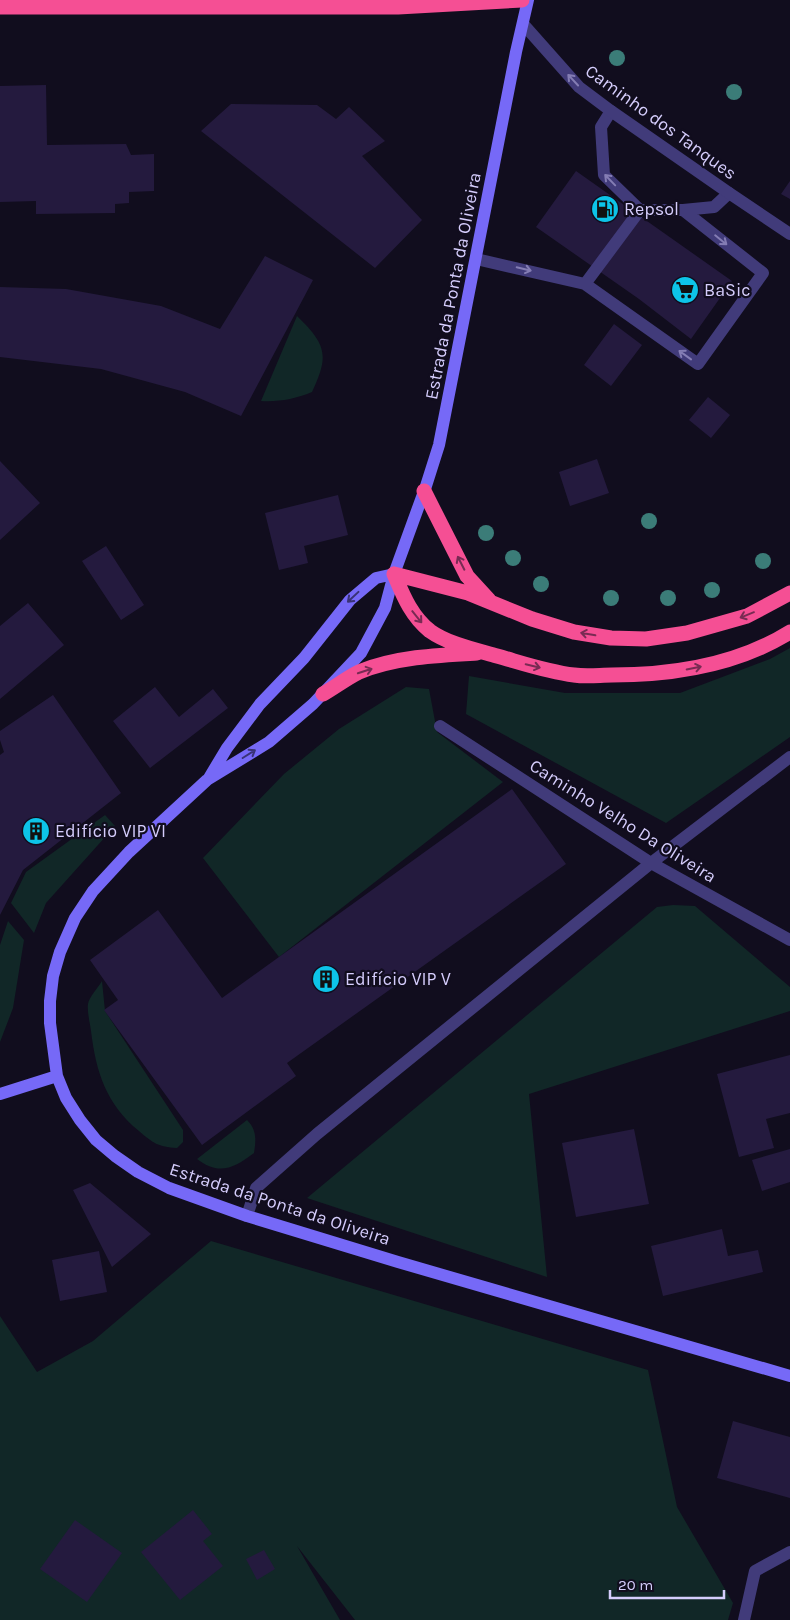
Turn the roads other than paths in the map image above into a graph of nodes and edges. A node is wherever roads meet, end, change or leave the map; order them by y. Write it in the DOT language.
graph roads {
  1 [pos="522,0"];
  2 [pos="528,0"];
  3 [pos="0,7"];
  4 [pos="524,25"];
  5 [pos="611,111"];
  6 [pos="729,194"];
  7 [pos="640,210"];
  8 [pos="683,210"];
  9 [pos="790,234"];
  10 [pos="476,259"];
  11 [pos="585,284"];
  12 [pos="424,491"];
  13 [pos="394,574"];
  14 [pos="790,593"];
  15 [pos="490,601"];
  16 [pos="790,632"];
  17 [pos="486,652"];
  18 [pos="323,694"];
  19 [pos="440,726"];
  20 [pos="790,757"];
  21 [pos="207,780"];
  22 [pos="651,863"];
  23 [pos="790,940"];
  24 [pos="57,1076"];
  25 [pos="0,1094"];
  26 [pos="247,1216"];
  27 [pos="790,1376"];
  28 [pos="790,1552"];
  29 [pos="744,1620"];
  1 -- 3 [label="highway"];
  2 -- 4 [label="street, Estrada da Ponta da Oliveira"];
  5 -- 4 [label="street, Caminho dos Tanques, one-way"];
  4 -- 10 [label="street, Estrada da Ponta da Oliveira"];
  5 -- 6 [label="street, Caminho dos Tanques"];
  7 -- 5 [label="street, one-way"];
  6 -- 8 [label="street"];
  6 -- 9 [label="street, Caminho dos Tanques"];
  7 -- 8 [label="street"];
  7 -- 11 [label="street"];
  8 -- 11 [label="street, one-way"];
  10 -- 11 [label="street, one-way"];
  10 -- 12 [label="street, Estrada da Ponta da Oliveira"];
  12 -- 13 [label="street, Estrada da Ponta da Oliveira"];
  15 -- 12 [label="highway, one-way"];
  13 -- 15 [label="highway"];
  13 -- 17 [label="highway, one-way"];
  13 -- 18 [label="street, Estrada da Ponta da Oliveira"];
  13 -- 21 [label="street, Estrada da Ponta da Oliveira, one-way"];
  14 -- 15 [label="highway, one-way"];
  17 -- 16 [label="highway, one-way"];
  18 -- 17 [label="highway, one-way"];
  21 -- 18 [label="street, Estrada da Ponta da Oliveira, one-way"];
  19 -- 22 [label="street, Caminho Velho Da Oliveira"];
  20 -- 22 [label="street"];
  21 -- 24 [label="street, Estrada da Ponta da Oliveira"];
  22 -- 23 [label="street, Caminho Velho Da Oliveira"];
  22 -- 26 [label="street"];
  24 -- 25 [label="street"];
  24 -- 26 [label="street, Estrada da Ponta da Oliveira"];
  26 -- 27 [label="street, Estrada da Ponta da Oliveira"];
  28 -- 29 [label="street"];
}
